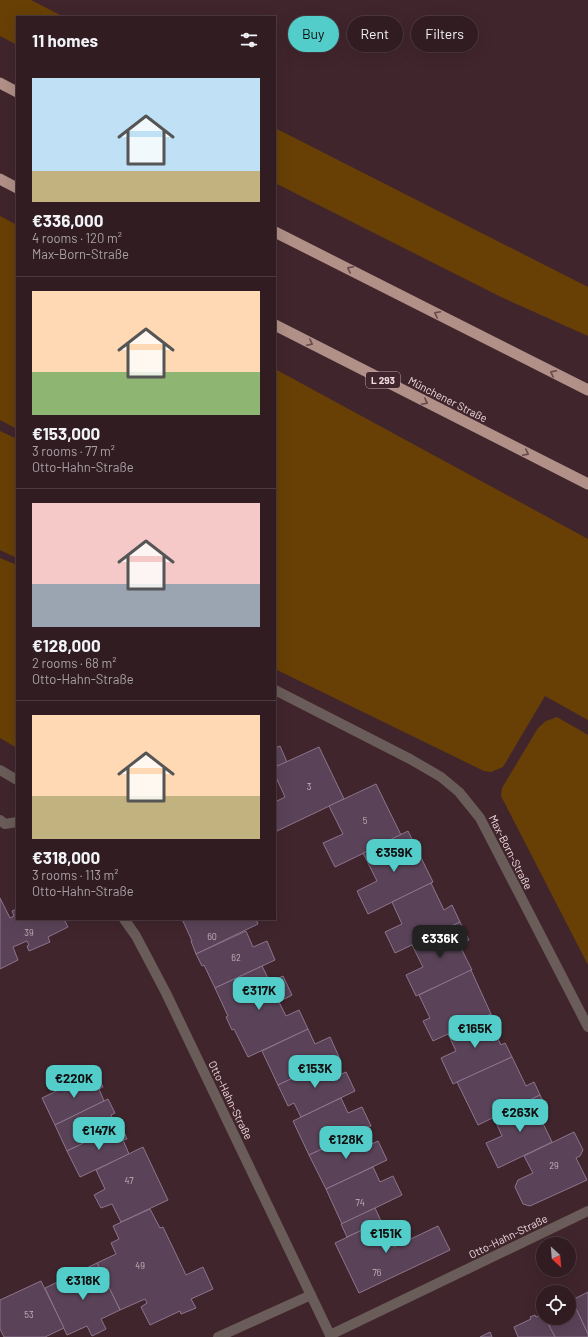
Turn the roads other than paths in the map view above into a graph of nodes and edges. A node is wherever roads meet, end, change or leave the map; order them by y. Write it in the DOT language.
graph roads {
  1 [pos="0,83"];
  2 [pos="16,91"];
  3 [pos="0,179"];
  4 [pos="16,187"];
  5 [pos="276,233"];
  6 [pos="276,326"];
  7 [pos="588,390"];
  8 [pos="588,484"];
  9 [pos="276,691"];
  10 [pos="0,770"];
  11 [pos="16,779"];
  12 [pos="0,820"];
  13 [pos="16,822"];
  14 [pos="125,920"];
  15 [pos="588,1027"];
  16 [pos="588,1211"];
  17 [pos="311,1295"];
  18 [pos="330,1336"];
  19 [pos="218,1337"];
  1 -- 2 [label="highway"];
  3 -- 4 [label="highway"];
  7 -- 5 [label="highway, one-way"];
  6 -- 8 [label="highway, Münchener Straße / L 293, one-way"];
  9 -- 15 [label="street, Max-Born-Straße"];
  10 -- 11 [label="street"];
  12 -- 13 [label="street"];
  14 -- 17 [label="street, Otto-Hahn-Straße"];
  16 -- 18 [label="street, Otto-Hahn-Straße"];
  17 -- 18 [label="street, Otto-Hahn-Straße"];
  17 -- 19 [label="street"];
}
